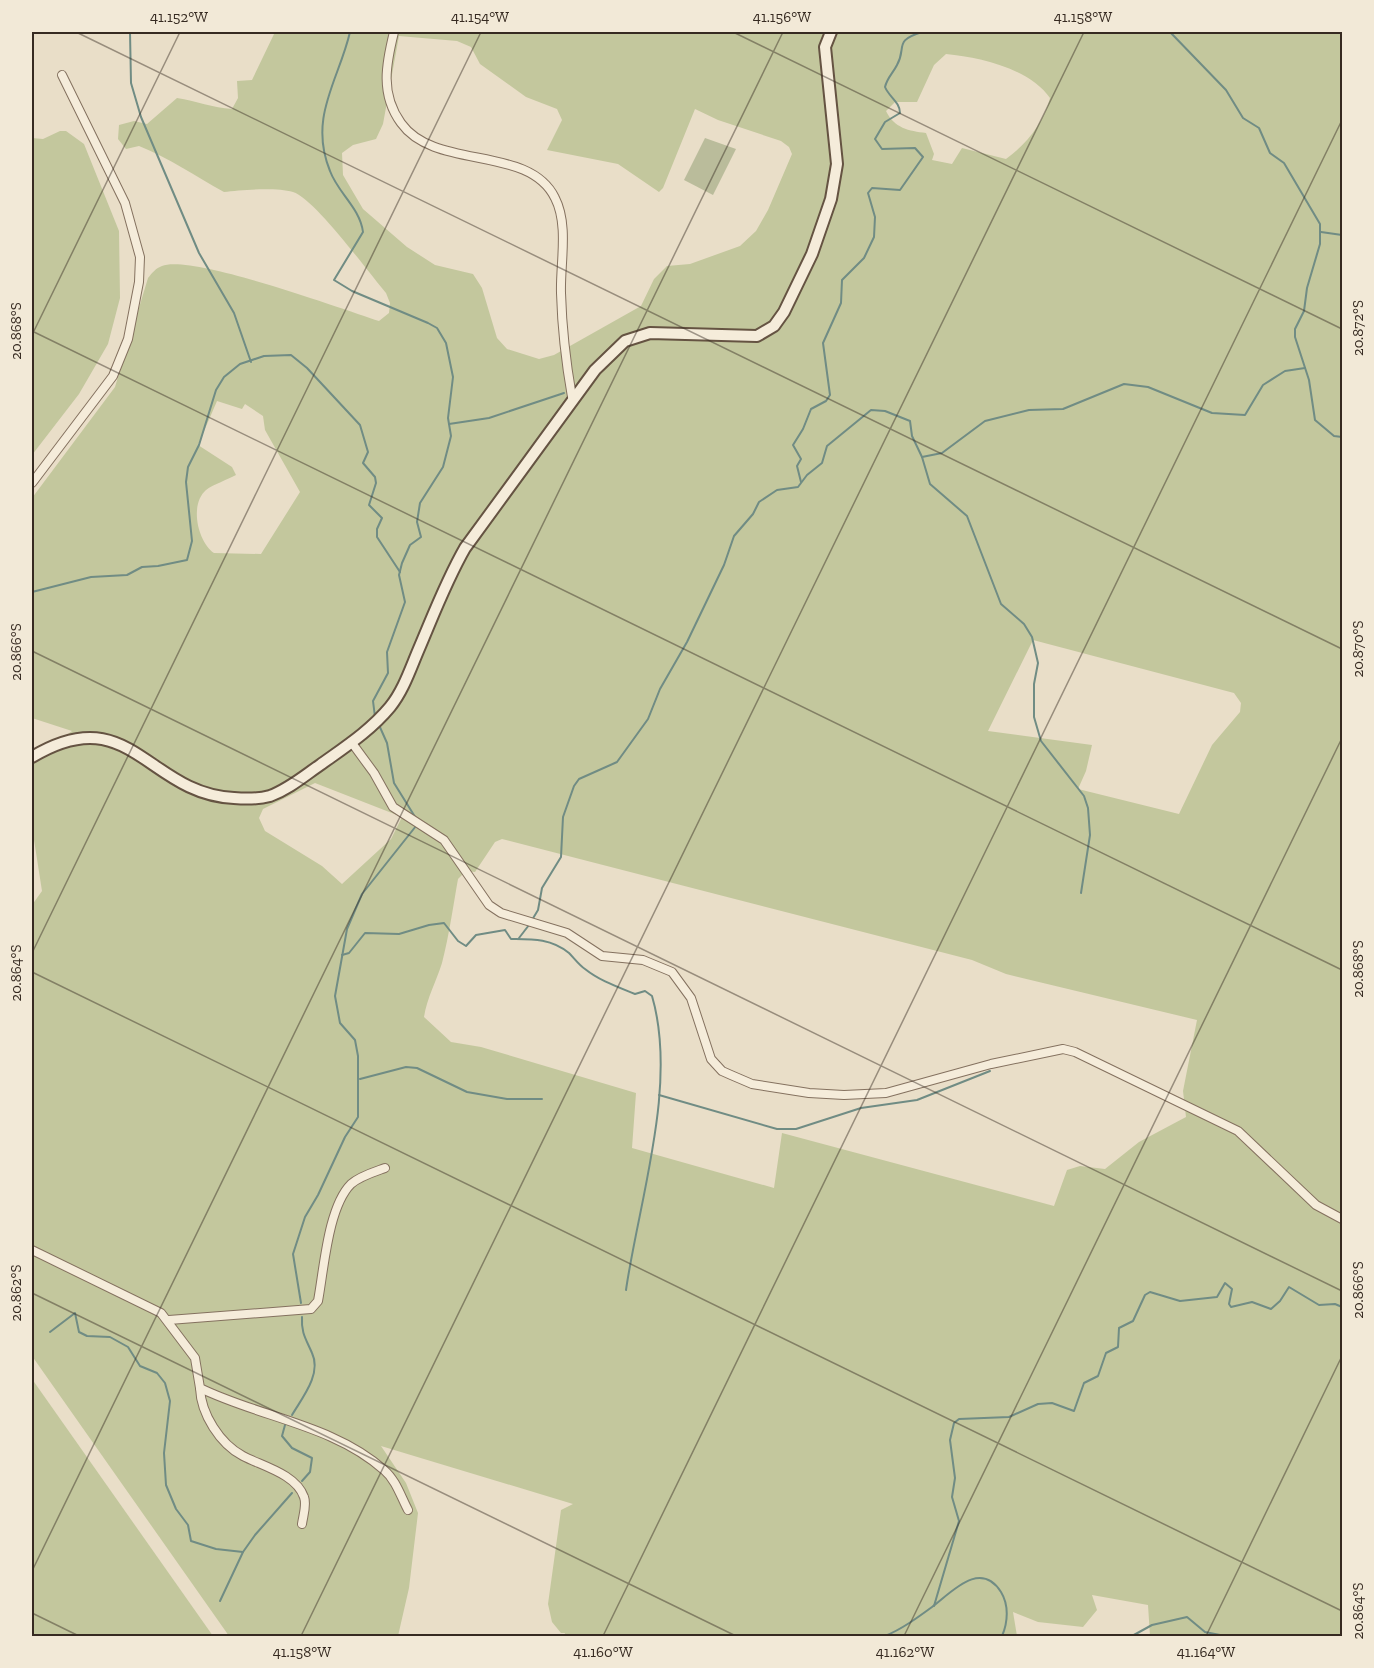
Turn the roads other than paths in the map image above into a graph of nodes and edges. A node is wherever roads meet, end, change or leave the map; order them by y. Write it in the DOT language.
graph roads {
  1 [pos="394,32"];
  2 [pos="831,32"];
  3 [pos="62,75"];
  4 [pos="572,397"];
  5 [pos="32,483"];
  6 [pos="352,743"];
  7 [pos="32,757"];
  8 [pos="385,1168"];
  9 [pos="1342,1219"];
  10 [pos="32,1250"];
  11 [pos="169,1320"];
  12 [pos="200,1388"];
  13 [pos="408,1510"];
  14 [pos="302,1524"];
  1 -- 4 [label="street"];
  2 -- 4 [label="street"];
  3 -- 5 [label="street"];
  4 -- 6 [label="street"];
  6 -- 7 [label="street"];
  6 -- 9 [label="street"];
  8 -- 11 [label="street"];
  10 -- 11 [label="street"];
  11 -- 12 [label="street"];
  12 -- 13 [label="street"];
  12 -- 14 [label="street"];
}
